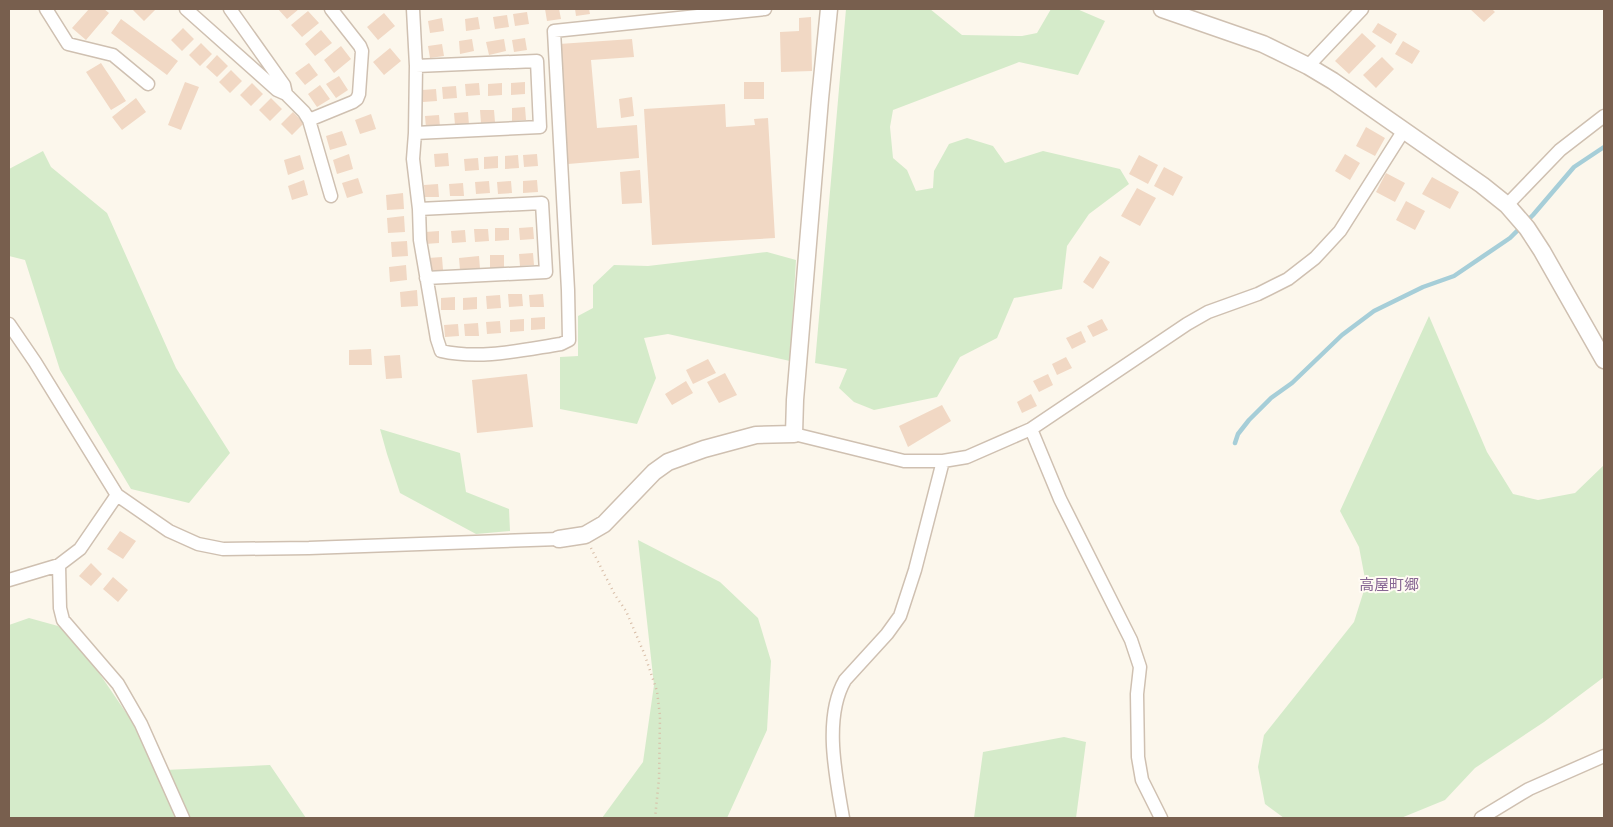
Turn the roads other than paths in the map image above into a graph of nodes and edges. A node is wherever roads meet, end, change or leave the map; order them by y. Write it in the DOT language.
graph roads {
  1 [pos="46,9"];
  2 [pos="186,9"];
  3 [pos="230,9"];
  4 [pos="331,9"];
  5 [pos="413,9"];
  6 [pos="764,9"];
  7 [pos="829,9"];
  8 [pos="1162,9"];
  9 [pos="1362,9"];
  10 [pos="416,66"];
  11 [pos="1308,66"];
  12 [pos="148,84"];
  13 [pos="286,94"];
  14 [pos="1604,116"];
  15 [pos="309,120"];
  16 [pos="1404,130"];
  17 [pos="415,133"];
  18 [pos="331,196"];
  19 [pos="1507,205"];
  20 [pos="419,209"];
  21 [pos="426,278"];
  22 [pos="9,324"];
  23 [pos="1604,360"];
  24 [pos="1031,429"];
  25 [pos="794,434"];
  26 [pos="943,461"];
  27 [pos="117,495"];
  28 [pos="559,539"];
  29 [pos="59,565"];
  30 [pos="9,580"];
  31 [pos="1604,755"];
  32 [pos="183,818"];
  33 [pos="843,818"];
  34 [pos="1162,818"];
  35 [pos="1481,818"];
  1 -- 12 [label="street"];
  2 -- 13 [label="street"];
  3 -- 13 [label="street"];
  4 -- 15 [label="street"];
  5 -- 10 [label="street"];
  6 -- 21 [label="street"];
  7 -- 25 [label="street"];
  8 -- 11 [label="street"];
  9 -- 11 [label="street"];
  10 -- 17 [label="street"];
  10 -- 17 [label="street"];
  11 -- 16 [label="street"];
  13 -- 15 [label="street"];
  14 -- 19 [label="street"];
  15 -- 18 [label="street"];
  16 -- 19 [label="street"];
  16 -- 24 [label="street"];
  17 -- 20 [label="street"];
  19 -- 23 [label="street"];
  20 -- 21 [label="street"];
  20 -- 21 [label="street"];
  22 -- 27 [label="street"];
  24 -- 26 [label="street"];
  24 -- 34 [label="street"];
  25 -- 26 [label="street"];
  25 -- 28 [label="street"];
  26 -- 33 [label="street"];
  27 -- 28 [label="street"];
  27 -- 29 [label="street"];
  29 -- 30 [label="street"];
  29 -- 32 [label="street"];
  31 -- 35 [label="street"];
}
